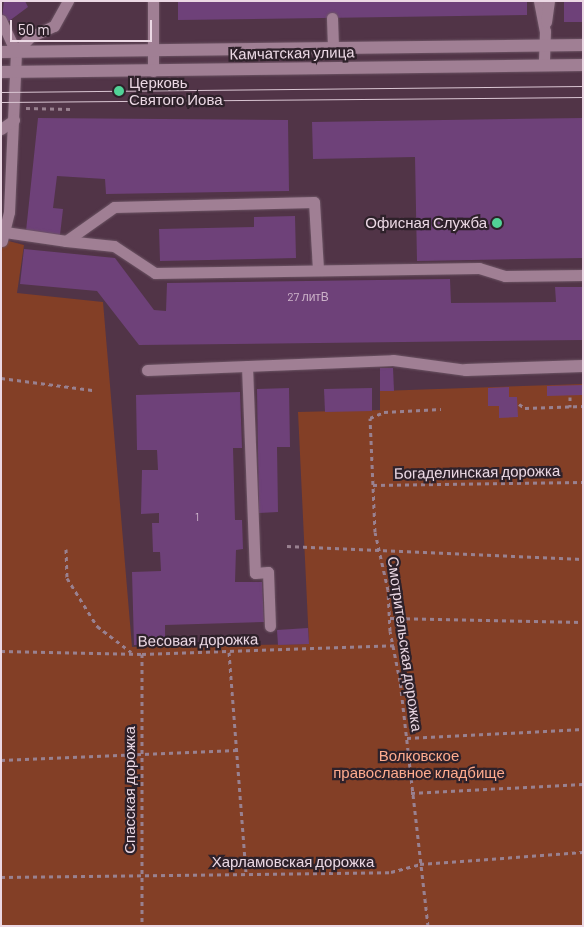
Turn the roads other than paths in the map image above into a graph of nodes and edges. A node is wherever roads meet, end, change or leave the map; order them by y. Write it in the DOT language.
graph roads {
  1 [pos="68,1"];
  2 [pos="153,1"];
  3 [pos="539,1"];
  4 [pos="550,1"];
  5 [pos="332,18"];
  6 [pos="1,20"];
  7 [pos="545,31"];
  8 [pos="583,45"];
  9 [pos="544,46"];
  10 [pos="332,48"];
  11 [pos="153,51"];
  12 [pos="1,52"];
  13 [pos="16,52"];
  14 [pos="544,65"];
  15 [pos="583,65"];
  16 [pos="153,71"];
  17 [pos="1,72"];
  18 [pos="16,72"];
  19 [pos="14,120"];
  20 [pos="1,129"];
  21 [pos="4,236"];
  22 [pos="66,241"];
  23 [pos="318,269"];
  24 [pos="583,275"];
  25 [pos="247,366"];
  26 [pos="583,366"];
  27 [pos="147,370"];
  28 [pos="466,370"];
  29 [pos="270,626"];
  1 -- 13 [label="lane"];
  2 -- 11 [label="lane"];
  3 -- 7 [label="lane"];
  4 -- 7 [label="lane"];
  5 -- 10 [label="lane"];
  6 -- 13 [label="lane"];
  7 -- 9 [label="lane"];
  8 -- 9 [label="main road, Камчатская улица"];
  9 -- 10 [label="main road, Камчатская улица"];
  9 -- 14 [label="lane"];
  10 -- 11 [label="main road, Камчатская улица"];
  11 -- 13 [label="main road, Камчатская улица"];
  11 -- 16 [label="lane"];
  12 -- 13 [label="main road, Камчатская улица"];
  13 -- 18 [label="lane"];
  14 -- 15 [label="main road, Камчатская улица"];
  14 -- 16 [label="main road, Камчатская улица"];
  16 -- 18 [label="main road, Камчатская улица"];
  17 -- 18 [label="main road, Камчатская улица"];
  18 -- 19 [label="lane"];
  19 -- 20 [label="lane"];
  19 -- 21 [label="lane"];
  21 -- 22 [label="lane"];
  22 -- 23 [label="lane"];
  22 -- 23 [label="lane"];
  23 -- 24 [label="lane"];
  25 -- 27 [label="lane"];
  25 -- 28 [label="lane"];
  25 -- 29 [label="lane"];
  26 -- 28 [label="main road"];
}
